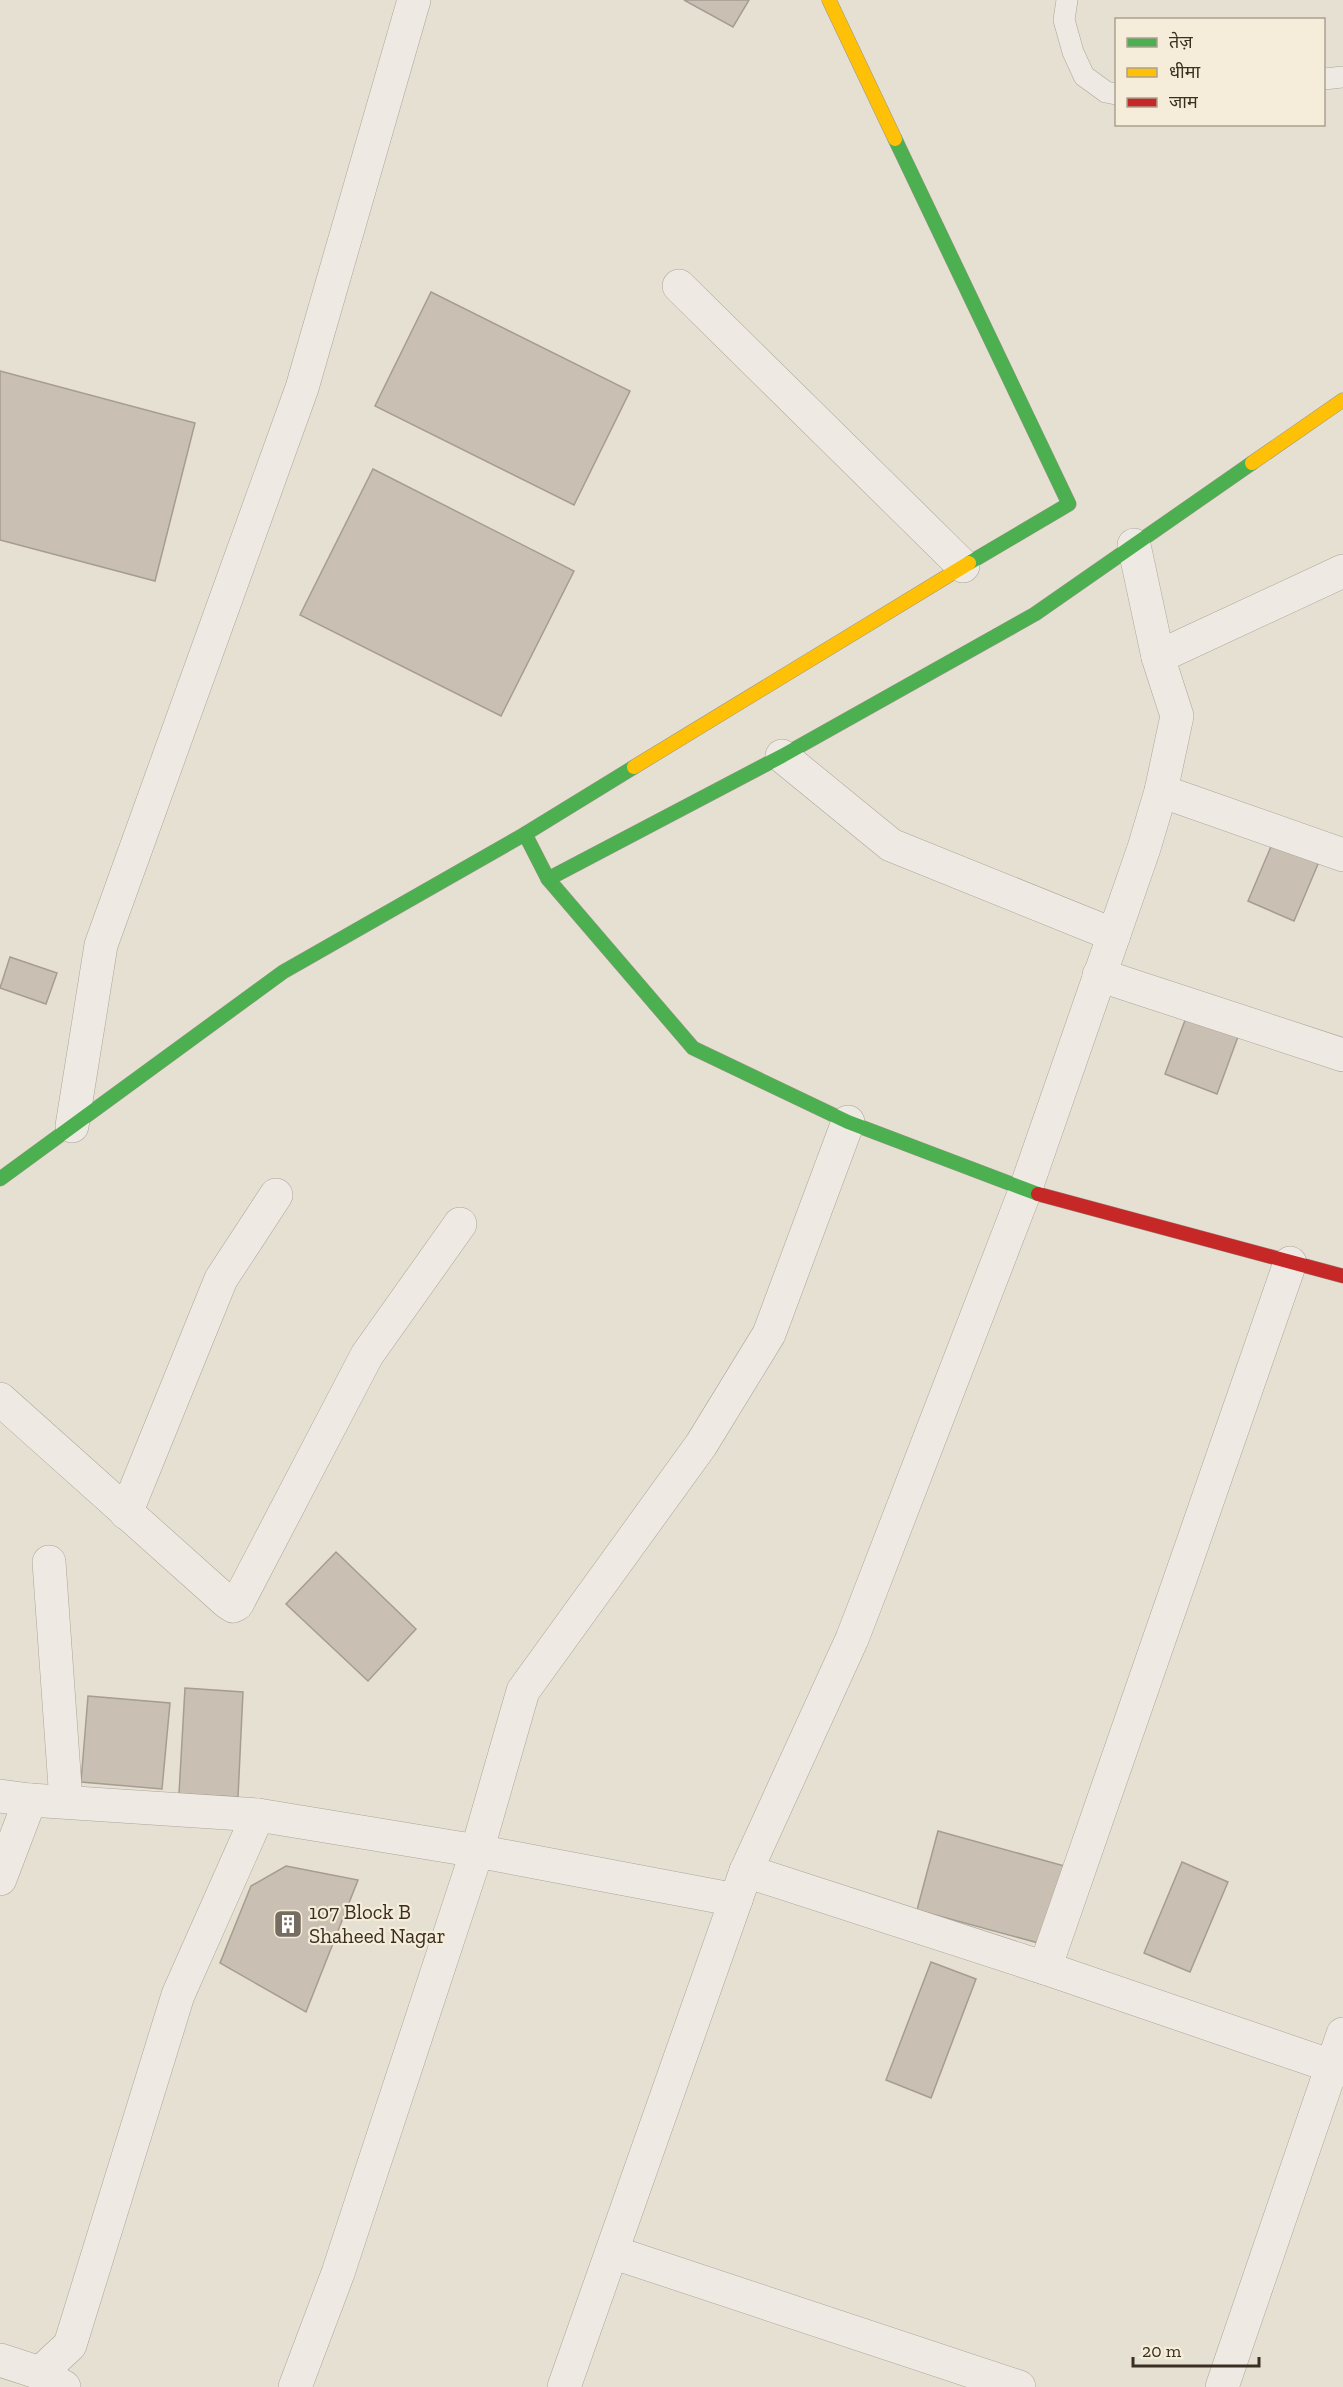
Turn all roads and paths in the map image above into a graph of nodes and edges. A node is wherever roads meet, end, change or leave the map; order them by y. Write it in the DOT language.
graph roads {
  1 [pos="414,0"];
  2 [pos="829,0"];
  3 [pos="1067,0"];
  4 [pos="1343,77"];
  5 [pos="1325,79"];
  6 [pos="1115,94"];
  7 [pos="679,286"];
  8 [pos="1343,400"];
  9 [pos="1134,545"];
  10 [pos="963,566"];
  11 [pos="1343,571"];
  12 [pos="1158,657"];
  13 [pos="782,756"];
  14 [pos="1161,791"];
  15 [pos="525,834"];
  16 [pos="1343,855"];
  17 [pos="548,879"];
  18 [pos="1114,935"];
  19 [pos="1099,975"];
  20 [pos="1343,1054"];
  21 [pos="848,1122"];
  22 [pos="72,1126"];
  23 [pos="0,1179"];
  24 [pos="1025,1191"];
  25 [pos="276,1195"];
  26 [pos="460,1224"];
  27 [pos="1290,1263"];
  28 [pos="1343,1276"];
  29 [pos="0,1399"];
  30 [pos="126,1513"];
  31 [pos="49,1562"];
  32 [pos="15,1798"];
  33 [pos="66,1801"];
  34 [pos="258,1815"];
  35 [pos="477,1851"];
  36 [pos="0,1880"];
  37 [pos="741,1886"];
  38 [pos="1045,1968"];
  39 [pos="1343,2034"];
  40 [pos="1337,2068"];
  41 [pos="612,2252"];
  42 [pos="0,2360"];
  43 [pos="52,2380"];
  44 [pos="295,2387"];
  45 [pos="564,2387"];
  46 [pos="1020,2387"];
  47 [pos="1222,2387"];
  1 -- 22 [label="street"];
  2 -- 10 [label="street"];
  3 -- 6 [label="lane"];
  4 -- 5 [label="lane"];
  7 -- 10 [label="street"];
  8 -- 9 [label="street"];
  9 -- 12 [label="street"];
  9 -- 13 [label="street"];
  10 -- 15 [label="street"];
  11 -- 12 [label="street"];
  12 -- 14 [label="street"];
  13 -- 17 [label="street"];
  13 -- 18 [label="street"];
  14 -- 16 [label="street"];
  14 -- 18 [label="street"];
  15 -- 17 [label="street"];
  15 -- 22 [label="street"];
  17 -- 21 [label="street"];
  18 -- 19 [label="street"];
  19 -- 20 [label="street"];
  19 -- 24 [label="street"];
  21 -- 24 [label="street"];
  21 -- 35 [label="street"];
  22 -- 23 [label="street"];
  24 -- 27 [label="street"];
  24 -- 37 [label="street"];
  25 -- 30 [label="street"];
  26 -- 30 [label="street"];
  27 -- 28 [label="street"];
  27 -- 38 [label="street"];
  29 -- 30 [label="street"];
  31 -- 33 [label="street"];
  32 -- 33 [label="street"];
  32 -- 36 [label="street"];
  33 -- 34 [label="street"];
  34 -- 35 [label="street"];
  34 -- 43 [label="street"];
  35 -- 37 [label="street"];
  35 -- 44 [label="street"];
  37 -- 38 [label="street"];
  37 -- 41 [label="street"];
  38 -- 40 [label="street"];
  39 -- 40 [label="street"];
  40 -- 47 [label="street"];
  41 -- 45 [label="street"];
  41 -- 46 [label="street"];
  42 -- 43 [label="street"];
}
